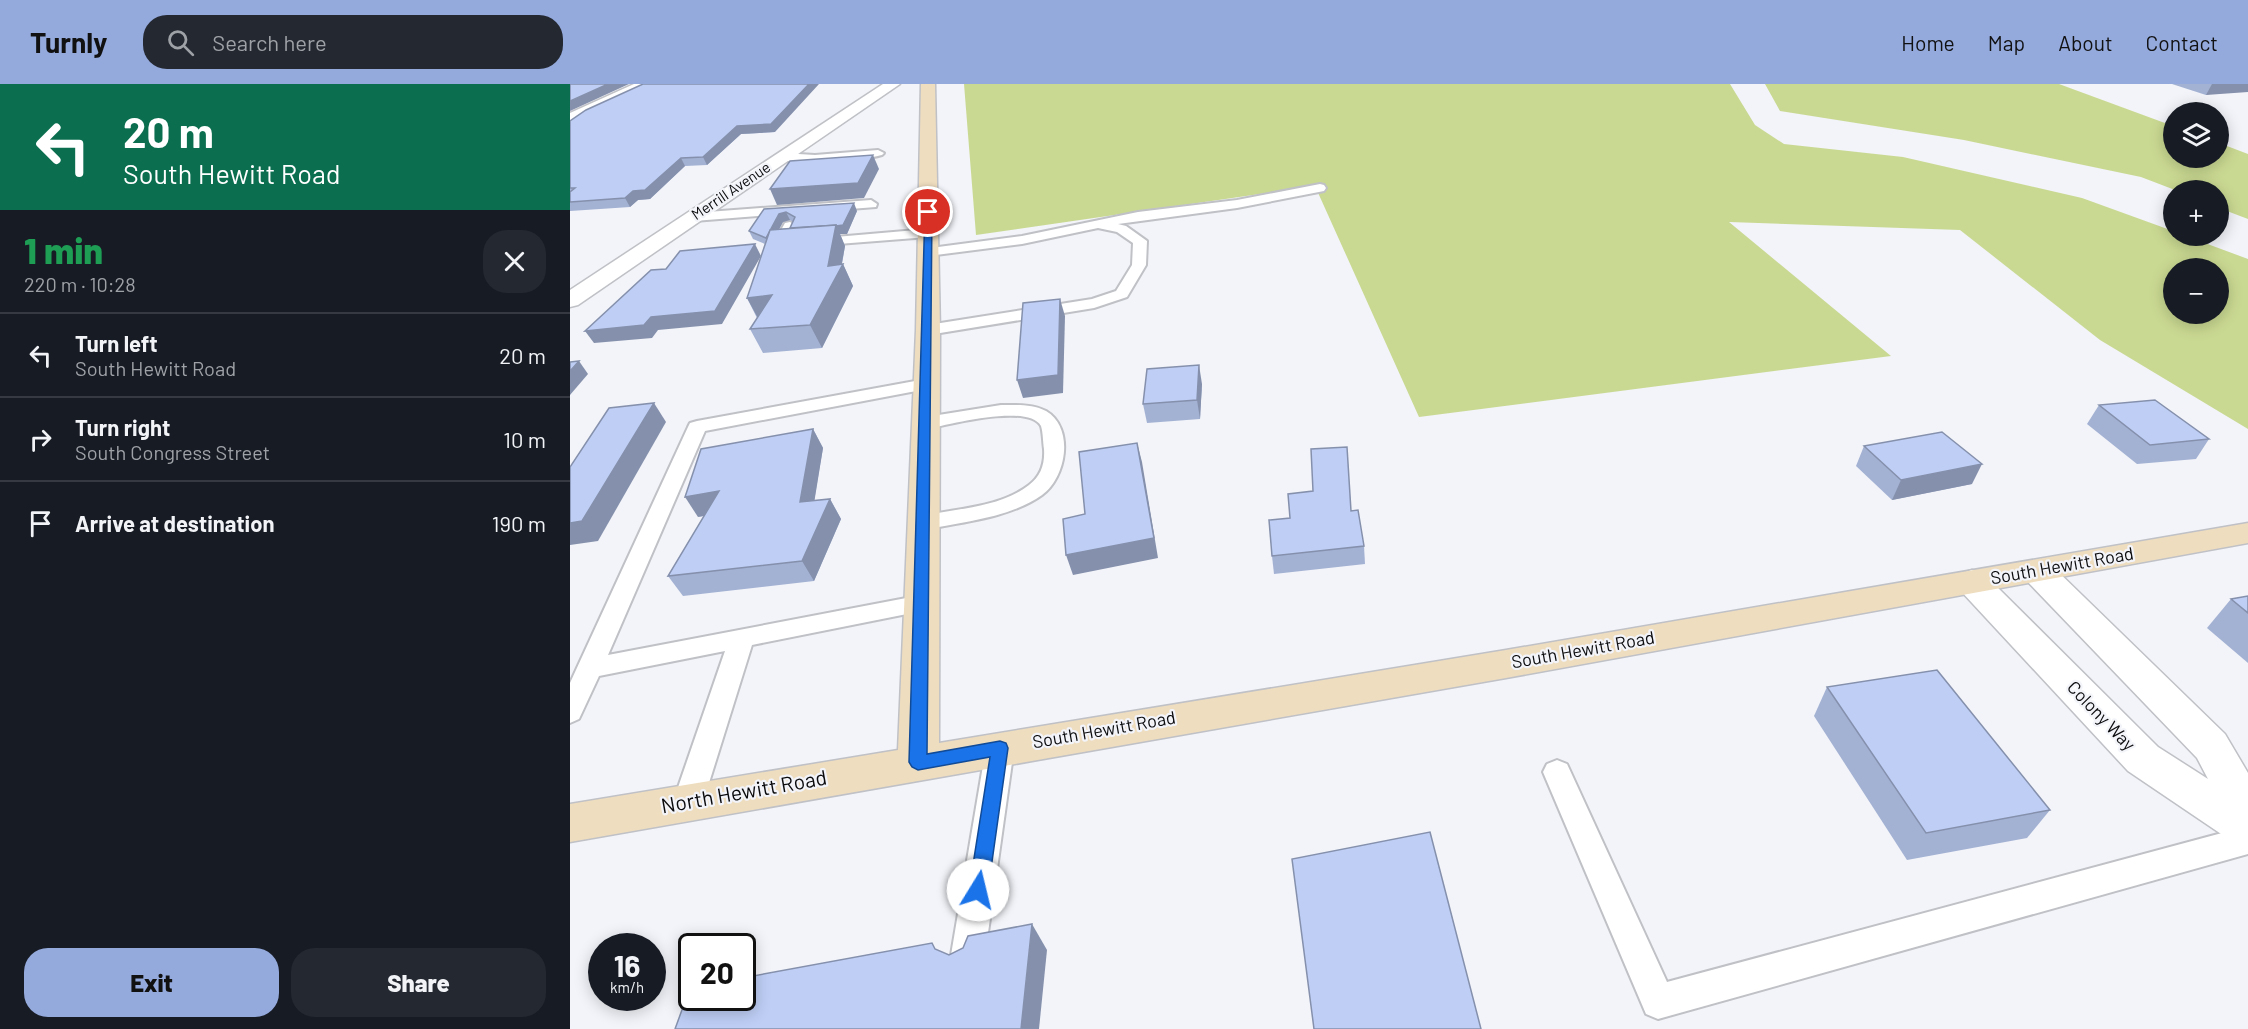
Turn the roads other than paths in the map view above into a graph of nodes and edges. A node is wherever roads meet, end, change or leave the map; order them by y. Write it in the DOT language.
graph roads {
  1 [pos="646,84"];
  2 [pos="893,84"];
  3 [pos="928,84"];
  4 [pos="570,119"];
  5 [pos="878,153"];
  6 [pos="782,157"];
  7 [pos="1320,188"];
  8 [pos="872,204"];
  9 [pos="693,217"];
  10 [pos="1097,224"];
  11 [pos="790,226"];
  12 [pos="928,243"];
  13 [pos="570,300"];
  14 [pos="928,330"];
  15 [pos="926,384"];
  16 [pos="926,423"];
  17 [pos="923,523"];
  18 [pos="2248,533"];
  19 [pos="2037,571"];
  20 [pos="1972,582"];
  21 [pos="922,603"];
  22 [pos="742,638"];
  23 [pos="590,668"];
  24 [pos="570,712"];
  25 [pos="1000,748"];
  26 [pos="918,762"];
  27 [pos="1557,772"];
  28 [pos="688,802"];
  29 [pos="2248,813"];
  30 [pos="570,822"];
  31 [pos="2248,828"];
  32 [pos="2248,840"];
  33 [pos="968,961"];
  1 -- 4 [label="street"];
  2 -- 6 [label="street, Merrill Avenue"];
  3 -- 12 [label="street"];
  5 -- 6 [label="lane"];
  6 -- 9 [label="street, Merrill Avenue"];
  7 -- 10 [label="lane"];
  8 -- 9 [label="lane"];
  9 -- 13 [label="street, Merrill Avenue"];
  10 -- 12 [label="lane"];
  10 -- 14 [label="lane"];
  11 -- 12 [label="lane"];
  12 -- 14 [label="street"];
  14 -- 15 [label="street"];
  15 -- 16 [label="street"];
  15 -- 23 [label="lane"];
  16 -- 17 [label="street"];
  16 -- 17 [label="lane"];
  17 -- 21 [label="street"];
  18 -- 19 [label="street, South Hewitt Road"];
  19 -- 20 [label="street, South Hewitt Road"];
  19 -- 29 [label="street"];
  20 -- 25 [label="street, South Hewitt Road"];
  20 -- 31 [label="street, Colony Way"];
  21 -- 22 [label="lane"];
  21 -- 26 [label="street"];
  22 -- 23 [label="lane"];
  22 -- 28 [label="lane"];
  23 -- 24 [label="lane"];
  25 -- 26 [label="street, South Hewitt Road"];
  25 -- 33 [label="lane"];
  26 -- 28 [label="street, North Hewitt Road"];
  27 -- 32 [label="lane"];
  28 -- 30 [label="street, North Hewitt Road"];
}
